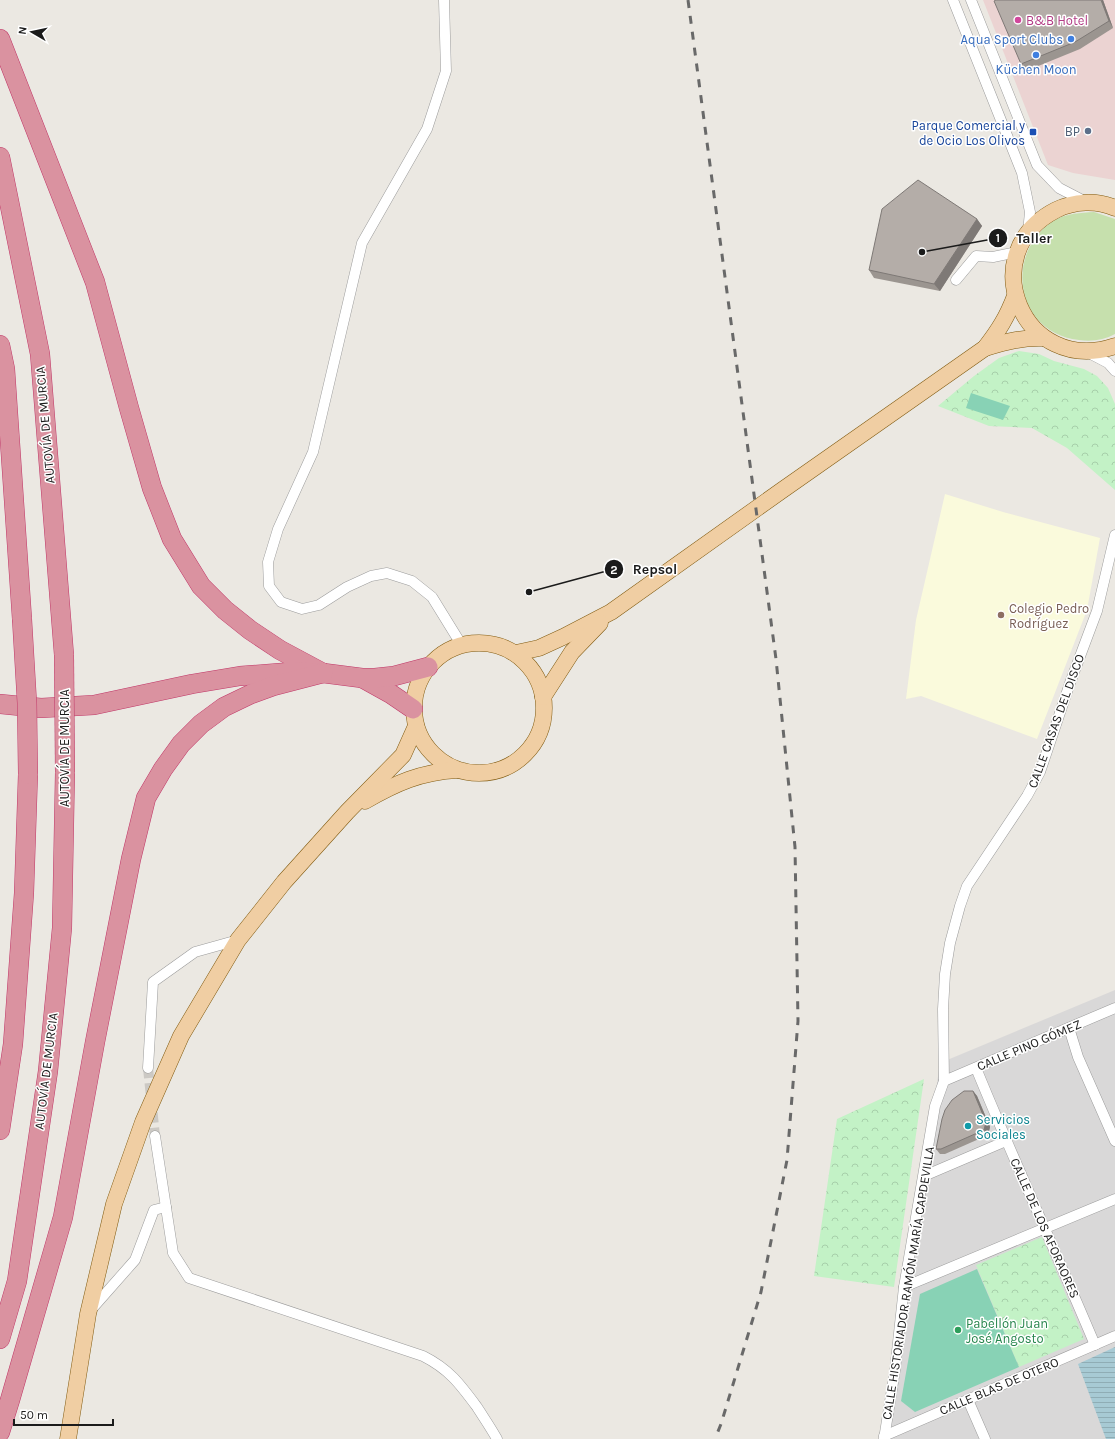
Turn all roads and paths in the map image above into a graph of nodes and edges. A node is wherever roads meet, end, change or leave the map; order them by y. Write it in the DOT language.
graph roads {
  1 [pos="444,0"];
  2 [pos="953,0"];
  3 [pos="972,0"];
  4 [pos="0,39"];
  5 [pos="0,157"];
  6 [pos="1086,202"];
  7 [pos="1115,208"];
  8 [pos="1028,232"];
  9 [pos="1017,252"];
  10 [pos="993,257"];
  11 [pos="1013,274"];
  12 [pos="956,280"];
  13 [pos="1016,296"];
  14 [pos="1044,338"];
  15 [pos="0,345"];
  16 [pos="1115,346"];
  17 [pos="985,348"];
  18 [pos="1087,352"];
  19 [pos="1115,371"];
  20 [pos="0,437"];
  21 [pos="1115,535"];
  22 [pos="611,612"];
  23 [pos="22,619"];
  24 [pos="461,644"];
  25 [pos="516,653"];
  26 [pos="428,666"];
  27 [pos="323,673"];
  28 [pos="362,678"];
  29 [pos="543,697"];
  30 [pos="0,704"];
  31 [pos="414,718"];
  32 [pos="457,770"];
  33 [pos="346,812"];
  34 [pos="238,940"];
  35 [pos="1115,1008"];
  36 [pos="1069,1028"];
  37 [pos="148,1068"];
  38 [pos="976,1068"];
  39 [pos="944,1081"];
  40 [pos="0,1130"];
  41 [pos="155,1136"];
  42 [pos="1006,1141"];
  43 [pos="1115,1141"];
  44 [pos="924,1176"];
  45 [pos="1115,1199"];
  46 [pos="166,1207"];
  47 [pos="1046,1228"];
  48 [pos="904,1287"];
  49 [pos="88,1314"];
  50 [pos="1115,1336"];
  51 [pos="0,1339"];
  52 [pos="1095,1345"];
  53 [pos="968,1400"];
  54 [pos="0,1432"];
  55 [pos="884,1438"];
  56 [pos="68,1439"];
  57 [pos="497,1439"];
  58 [pos="985,1439"];
  1 -- 24 [label="street"];
  2 -- 8 [label="street"];
  3 -- 6 [label="street"];
  4 -- 27 [label="highway"];
  5 -- 51 [label="highway, AUTOVÍA DE MURCIA, bridge"];
  6 -- 7 [label="main road"];
  6 -- 8 [label="main road"];
  8 -- 9 [label="main road"];
  9 -- 10 [label="street"];
  9 -- 11 [label="main road"];
  10 -- 11 [label="street"];
  10 -- 12 [label="street"];
  11 -- 13 [label="main road"];
  13 -- 14 [label="main road"];
  13 -- 17 [label="main road"];
  14 -- 17 [label="main road"];
  14 -- 18 [label="main road"];
  15 -- 23 [label="highway"];
  16 -- 18 [label="main road"];
  17 -- 22 [label="main road"];
  18 -- 19 [label="street"];
  20 -- 23 [label="highway"];
  21 -- 39 [label="street, CALLE CASAS DEL DISCO"];
  22 -- 25 [label="main road"];
  22 -- 29 [label="main road"];
  23 -- 40 [label="highway, bridge"];
  24 -- 25 [label="main road"];
  24 -- 26 [label="main road"];
  25 -- 29 [label="main road"];
  26 -- 28 [label="highway"];
  26 -- 31 [label="main road"];
  27 -- 28 [label="highway"];
  27 -- 30 [label="highway"];
  27 -- 54 [label="highway"];
  28 -- 31 [label="highway"];
  29 -- 32 [label="main road"];
  31 -- 32 [label="main road"];
  31 -- 33 [label="main road"];
  32 -- 33 [label="main road"];
  33 -- 34 [label="main road"];
  34 -- 37 [label="street"];
  34 -- 49 [label="main road"];
  35 -- 36 [label="street, CALLE PINO GÓMEZ"];
  36 -- 38 [label="street, CALLE PINO GÓMEZ"];
  36 -- 43 [label="street"];
  38 -- 39 [label="street, CALLE PINO GÓMEZ"];
  38 -- 42 [label="street, CALLE DE LOS AFORAORES"];
  39 -- 44 [label="street, CALLE HISTORIADOR RAMÓN MARÍA CAPDEVILLA"];
  41 -- 46 [label="street"];
  42 -- 44 [label="street"];
  42 -- 47 [label="street, CALLE DE LOS AFORAORES"];
  44 -- 48 [label="street, CALLE HISTORIADOR RAMÓN MARÍA CAPDEVILLA"];
  45 -- 47 [label="street"];
  46 -- 49 [label="street"];
  46 -- 57 [label="street"];
  47 -- 48 [label="street"];
  47 -- 52 [label="street, CALLE DE LOS AFORAORES"];
  48 -- 55 [label="street, CALLE HISTORIADOR RAMÓN MARÍA CAPDEVILLA"];
  49 -- 56 [label="main road"];
  50 -- 52 [label="street, CALLE BLAS DE OTERO"];
  52 -- 53 [label="street, CALLE BLAS DE OTERO"];
  53 -- 55 [label="street, CALLE BLAS DE OTERO"];
  53 -- 58 [label="street"];
}
